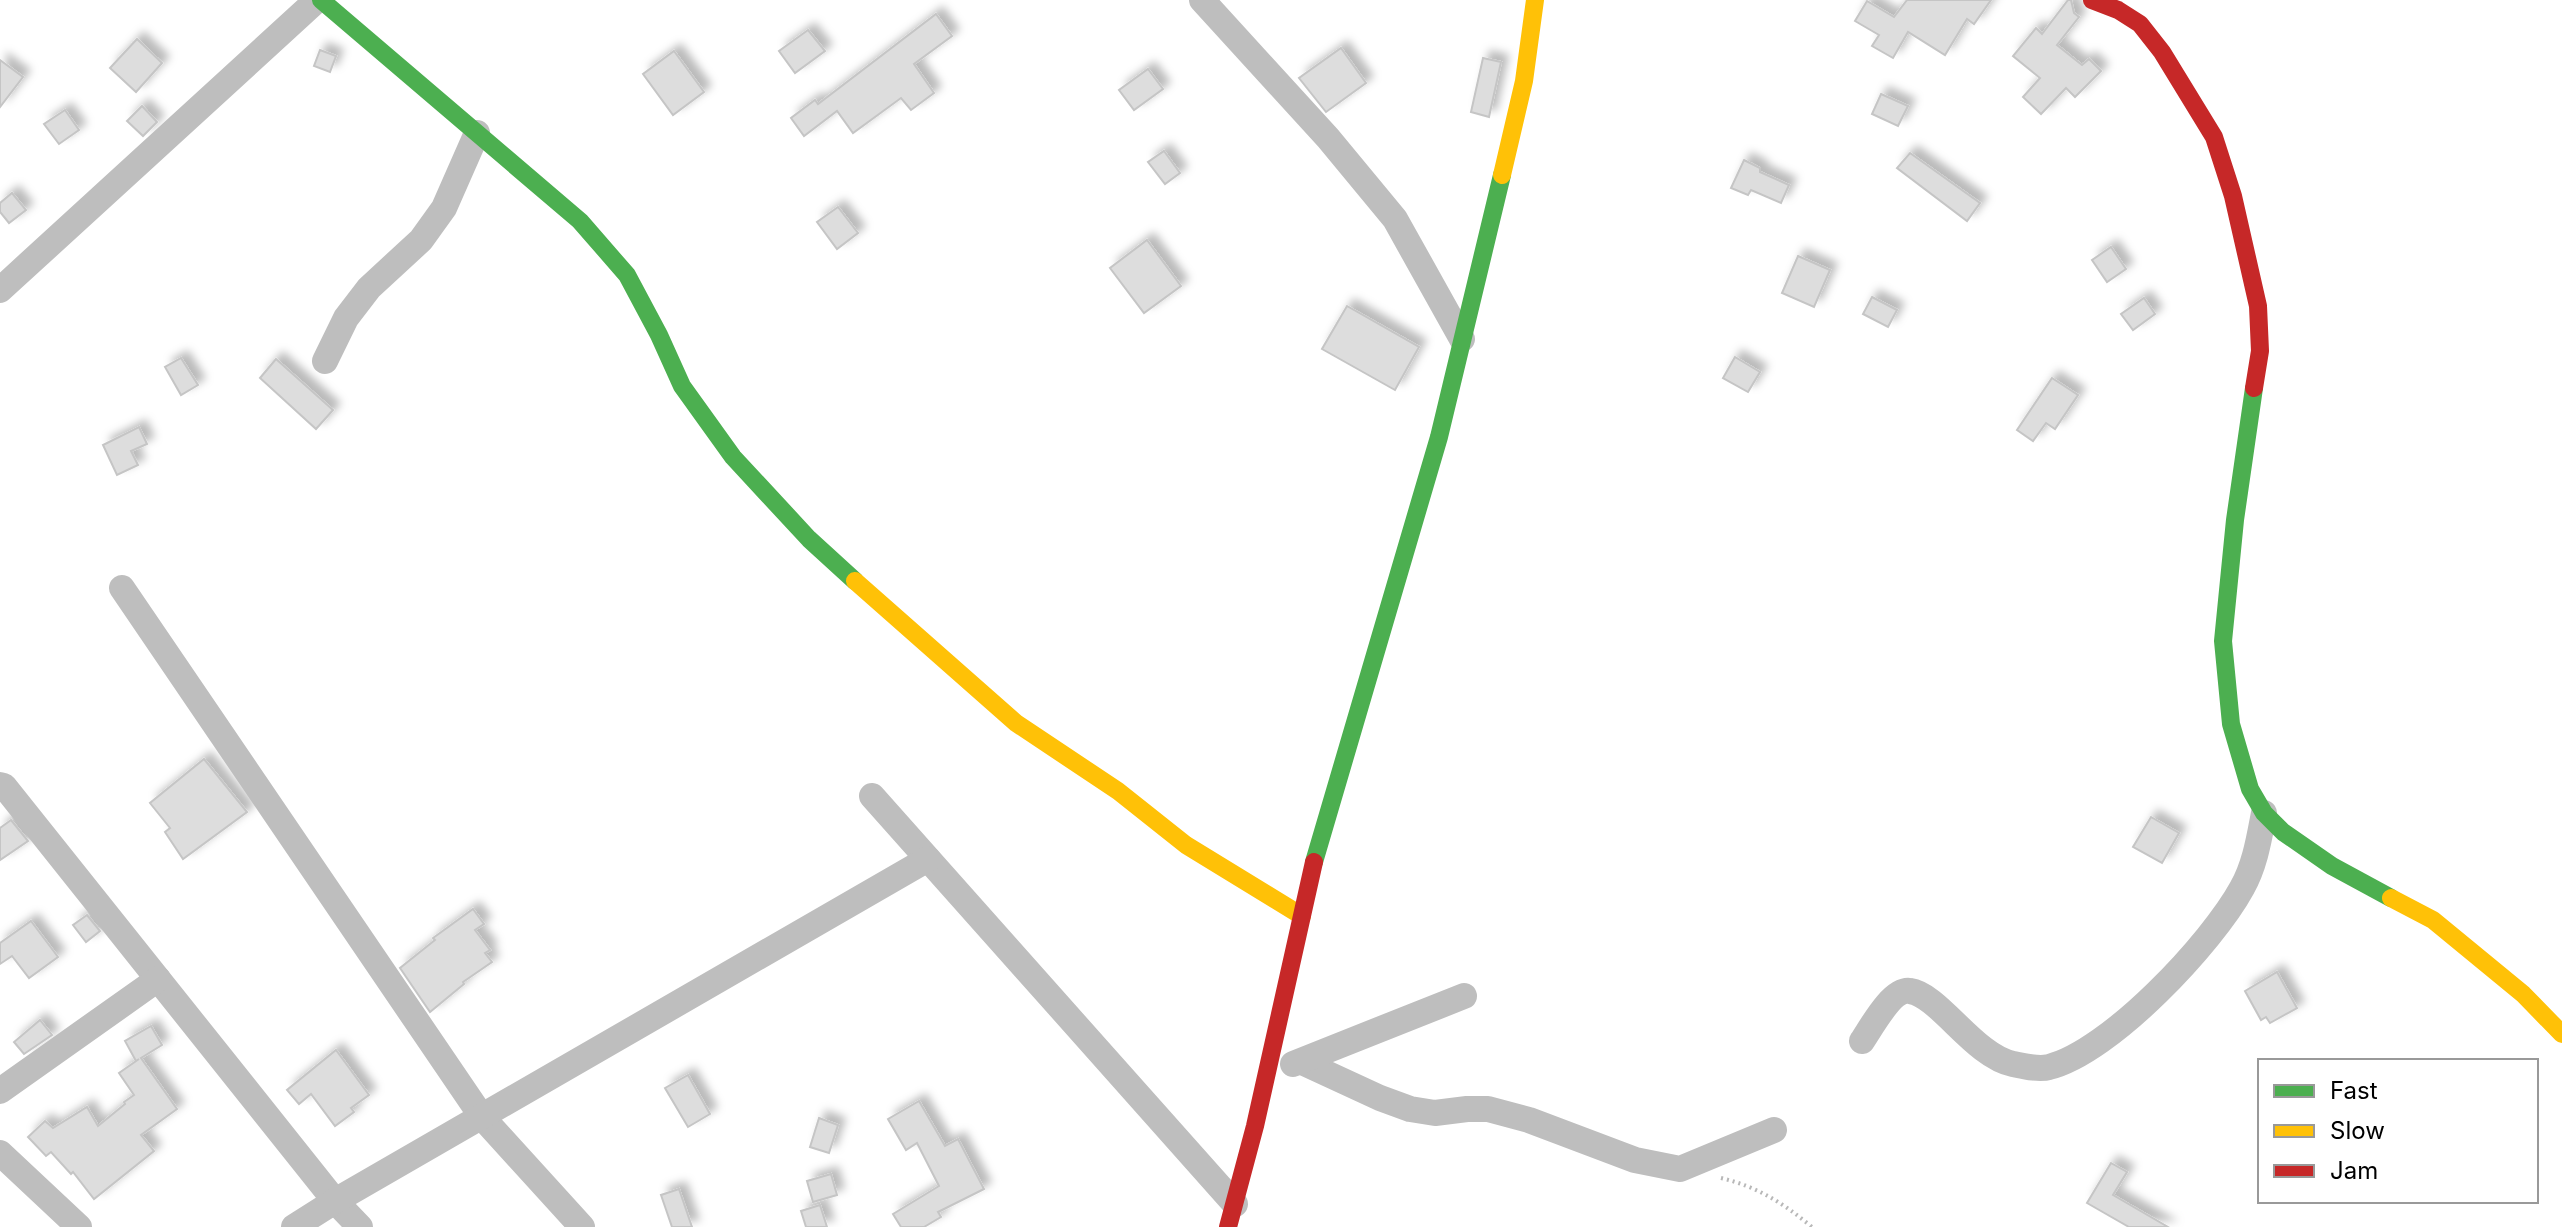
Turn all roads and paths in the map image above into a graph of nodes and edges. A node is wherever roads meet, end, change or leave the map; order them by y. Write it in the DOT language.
graph roads {
  1 [pos="319,0"];
  2 [pos="1202,0"];
  3 [pos="1535,0"];
  4 [pos="2092,0"];
  5 [pos="477,133"];
  6 [pos="0,290"];
  7 [pos="1462,339"];
  8 [pos="325,361"];
  9 [pos="122,588"];
  10 [pos="1,787"];
  11 [pos="872,796"];
  12 [pos="2264,813"];
  13 [pos="928,859"];
  14 [pos="1302,916"];
  15 [pos="158,979"];
  16 [pos="1464,996"];
  17 [pos="2562,1034"];
  18 [pos="1862,1041"];
  19 [pos="1302,1062"];
  20 [pos="1265,1072"];
  21 [pos="0,1091"];
  22 [pos="482,1117"];
  23 [pos="1774,1130"];
  24 [pos="0,1153"];
  25 [pos="1720,1178"];
  26 [pos="335,1201"];
  27 [pos="1231,1215"];
  28 [pos="79,1227"];
  29 [pos="294,1227"];
  30 [pos="360,1227"];
  31 [pos="582,1227"];
  32 [pos="1812,1227"];
  1 -- 5 [label="street"];
  1 -- 6 [label="street"];
  2 -- 7 [label="street"];
  3 -- 7 [label="street"];
  4 -- 12 [label="street"];
  5 -- 8 [label="street"];
  5 -- 14 [label="street"];
  7 -- 14 [label="street"];
  9 -- 22 [label="street"];
  10 -- 15 [label="street"];
  11 -- 13 [label="street"];
  12 -- 17 [label="street"];
  12 -- 18 [label="street"];
  13 -- 22 [label="street"];
  13 -- 27 [label="street"];
  14 -- 20 [label="street"];
  15 -- 21 [label="street"];
  15 -- 26 [label="street"];
  16 -- 19 [label="street"];
  19 -- 20 [label="street"];
  19 -- 23 [label="street"];
  20 -- 27 [label="street"];
  22 -- 26 [label="street"];
  22 -- 31 [label="street"];
  24 -- 28 [label="street"];
  25 -- 32 [label="path"];
  26 -- 29 [label="street"];
  26 -- 30 [label="street"];
}
